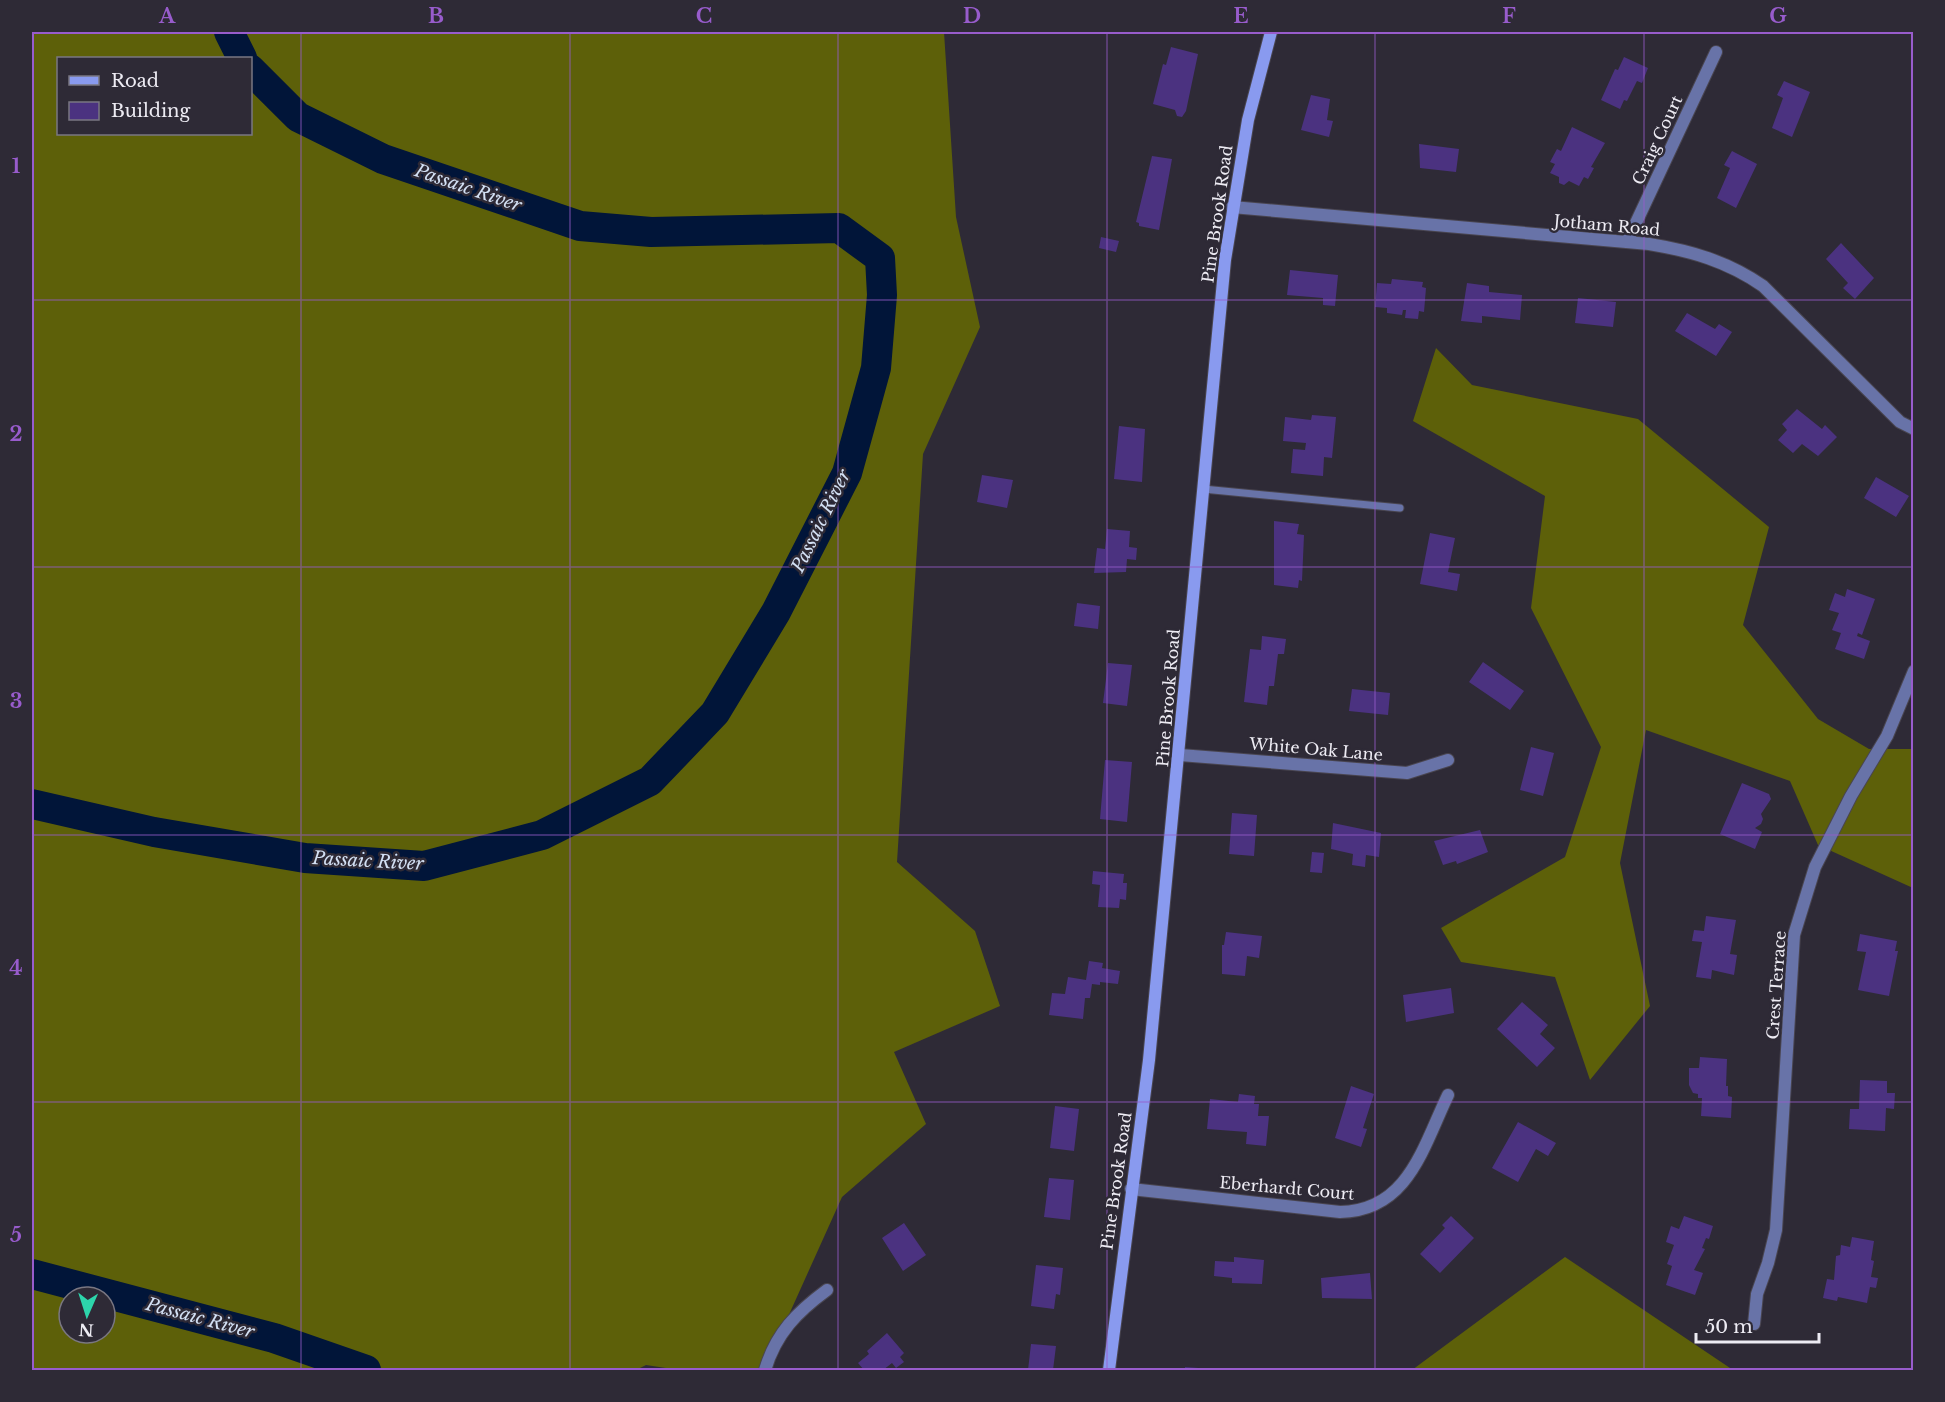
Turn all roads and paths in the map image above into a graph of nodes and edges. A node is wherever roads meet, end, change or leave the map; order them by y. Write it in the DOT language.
graph roads {
  1 [pos="1271,32"];
  2 [pos="1716,52"];
  3 [pos="1232,207"];
  4 [pos="1627,242"];
  5 [pos="1914,429"];
  6 [pos="1203,489"];
  7 [pos="1400,508"];
  8 [pos="1914,671"];
  9 [pos="1180,755"];
  10 [pos="1448,760"];
  11 [pos="1448,1095"];
  12 [pos="1131,1189"];
  13 [pos="827,1290"];
  14 [pos="1754,1324"];
  15 [pos="765,1371"];
  16 [pos="1109,1371"];
  1 -- 3 [label="street, Pine Brook Road"];
  2 -- 4 [label="street, Craig Court"];
  3 -- 4 [label="street, Jotham Road"];
  3 -- 6 [label="street, Pine Brook Road"];
  4 -- 5 [label="street, Jotham Road"];
  6 -- 7 [label="lane"];
  6 -- 9 [label="street, Pine Brook Road"];
  8 -- 14 [label="street, Crest Terrace"];
  9 -- 10 [label="street, White Oak Lane"];
  9 -- 12 [label="street, Pine Brook Road"];
  11 -- 12 [label="street, Eberhardt Court"];
  12 -- 16 [label="street, Pine Brook Road"];
  13 -- 15 [label="street"];
}
